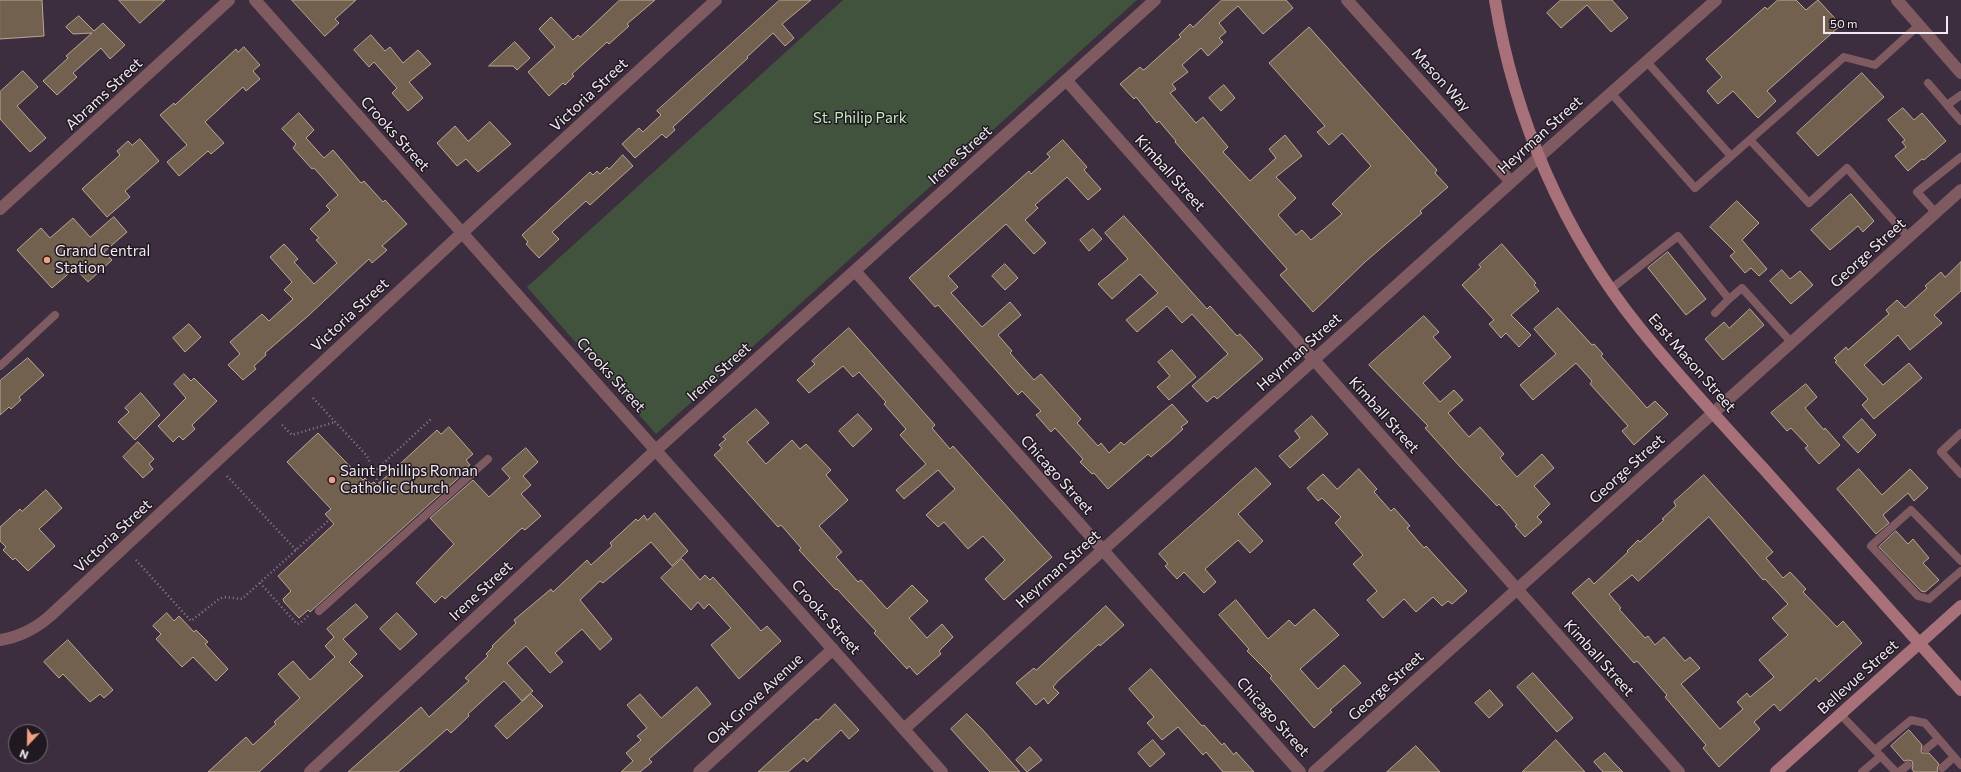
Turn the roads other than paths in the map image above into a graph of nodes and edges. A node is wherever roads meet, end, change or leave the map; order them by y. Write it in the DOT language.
graph roads {
  1 [pos="229,0"];
  2 [pos="255,0"];
  3 [pos="716,0"];
  4 [pos="1155,0"];
  5 [pos="1495,0"];
  6 [pos="1716,0"];
  7 [pos="1897,0"];
  8 [pos="1350,1"];
  9 [pos="1919,25"];
  10 [pos="1647,62"];
  11 [pos="1961,73"];
  12 [pos="1066,80"];
  13 [pos="1928,83"];
  14 [pos="1611,93"];
  15 [pos="1961,95"];
  16 [pos="1946,105"];
  17 [pos="1961,121"];
  18 [pos="1750,140"];
  19 [pos="1731,156"];
  20 [pos="1539,157"];
  21 [pos="1961,157"];
  22 [pos="1512,182"];
  23 [pos="1961,190"];
  24 [pos="0,210"];
  25 [pos="1936,213"];
  26 [pos="462,233"];
  27 [pos="1909,238"];
  28 [pos="855,271"];
  29 [pos="1611,289"];
  30 [pos="1729,299"];
  31 [pos="1715,313"];
  32 [pos="55,315"];
  33 [pos="1792,343"];
  34 [pos="1314,360"];
  35 [pos="0,366"];
  36 [pos="1714,413"];
  37 [pos="1961,433"];
  38 [pos="656,450"];
  39 [pos="488,459"];
  40 [pos="1961,474"];
  41 [pos="1103,550"];
  42 [pos="1961,561"];
  43 [pos="1961,571"];
  44 [pos="1517,590"];
  45 [pos="1961,606"];
  46 [pos="319,611"];
  47 [pos="0,640"];
  48 [pos="1919,643"];
  49 [pos="832,649"];
  50 [pos="1961,690"];
  51 [pos="1840,714"];
  52 [pos="904,729"];
  53 [pos="1938,739"];
  54 [pos="1926,749"];
  55 [pos="1875,750"];
  56 [pos="1881,756"];
  57 [pos="1954,757"];
  58 [pos="1908,765"];
  59 [pos="1961,765"];
  60 [pos="1942,768"];
  61 [pos="310,772"];
  62 [pos="699,772"];
  63 [pos="942,772"];
  64 [pos="1300,772"];
  65 [pos="1314,772"];
  66 [pos="1679,772"];
  67 [pos="1776,772"];
  68 [pos="1862,772"];
  69 [pos="1897,772"];
  1 -- 24 [label="street, Abrams Street"];
  2 -- 26 [label="street, Crooks Street"];
  3 -- 26 [label="street, Victoria Street"];
  4 -- 12 [label="street, Irene Street"];
  5 -- 20 [label="main road, East Mason Street"];
  6 -- 10 [label="street, Heyrman Street"];
  7 -- 9 [label="street"];
  8 -- 22 [label="street, Mason Way"];
  9 -- 11 [label="street"];
  9 -- 18 [label="lane"];
  10 -- 14 [label="street, Heyrman Street"];
  10 -- 19 [label="lane"];
  12 -- 28 [label="street, Irene Street"];
  12 -- 34 [label="street, Kimball Street"];
  13 -- 16 [label="lane"];
  14 -- 19 [label="lane"];
  14 -- 20 [label="street, Heyrman Street"];
  15 -- 16 [label="lane"];
  16 -- 17 [label="lane"];
  18 -- 19 [label="lane"];
  18 -- 27 [label="lane"];
  20 -- 22 [label="street, Heyrman Street"];
  20 -- 29 [label="main road, East Mason Street"];
  21 -- 25 [label="lane"];
  22 -- 34 [label="street, Heyrman Street"];
  23 -- 25 [label="street, George Street"];
  25 -- 27 [label="street, George Street"];
  26 -- 38 [label="street, Crooks Street"];
  26 -- 47 [label="street, Victoria Street"];
  27 -- 33 [label="street, George Street"];
  28 -- 38 [label="street, Irene Street"];
  28 -- 41 [label="street, Chicago Street"];
  29 -- 30 [label="lane"];
  29 -- 36 [label="main road, East Mason Street"];
  30 -- 31 [label="lane"];
  30 -- 33 [label="lane"];
  32 -- 35 [label="lane"];
  33 -- 36 [label="street, George Street"];
  34 -- 41 [label="street, Heyrman Street"];
  34 -- 44 [label="street, Kimball Street"];
  36 -- 44 [label="street, George Street"];
  36 -- 48 [label="main road, East Mason Street"];
  37 -- 40 [label="lane"];
  38 -- 49 [label="street, Crooks Street"];
  38 -- 61 [label="street, Irene Street"];
  39 -- 46 [label="lane"];
  41 -- 52 [label="street, Heyrman Street"];
  41 -- 64 [label="street, Chicago Street"];
  42 -- 43 [label="lane"];
  44 -- 65 [label="street, George Street"];
  44 -- 66 [label="street, Kimball Street"];
  45 -- 48 [label="main road, Bellevue Street"];
  48 -- 50 [label="main road, East Mason Street"];
  48 -- 51 [label="main road, Bellevue Street"];
  49 -- 52 [label="street, Crooks Street"];
  49 -- 62 [label="street, Oak Grove Avenue"];
  51 -- 55 [label="lane"];
  51 -- 67 [label="main road, Bellevue Street"];
  52 -- 63 [label="street, Crooks Street"];
  53 -- 54 [label="lane"];
  53 -- 55 [label="lane"];
  53 -- 57 [label="lane"];
  55 -- 56 [label="lane"];
  56 -- 68 [label="lane"];
  56 -- 69 [label="lane"];
  57 -- 59 [label="lane"];
  57 -- 60 [label="lane"];
  58 -- 69 [label="lane"];
}
